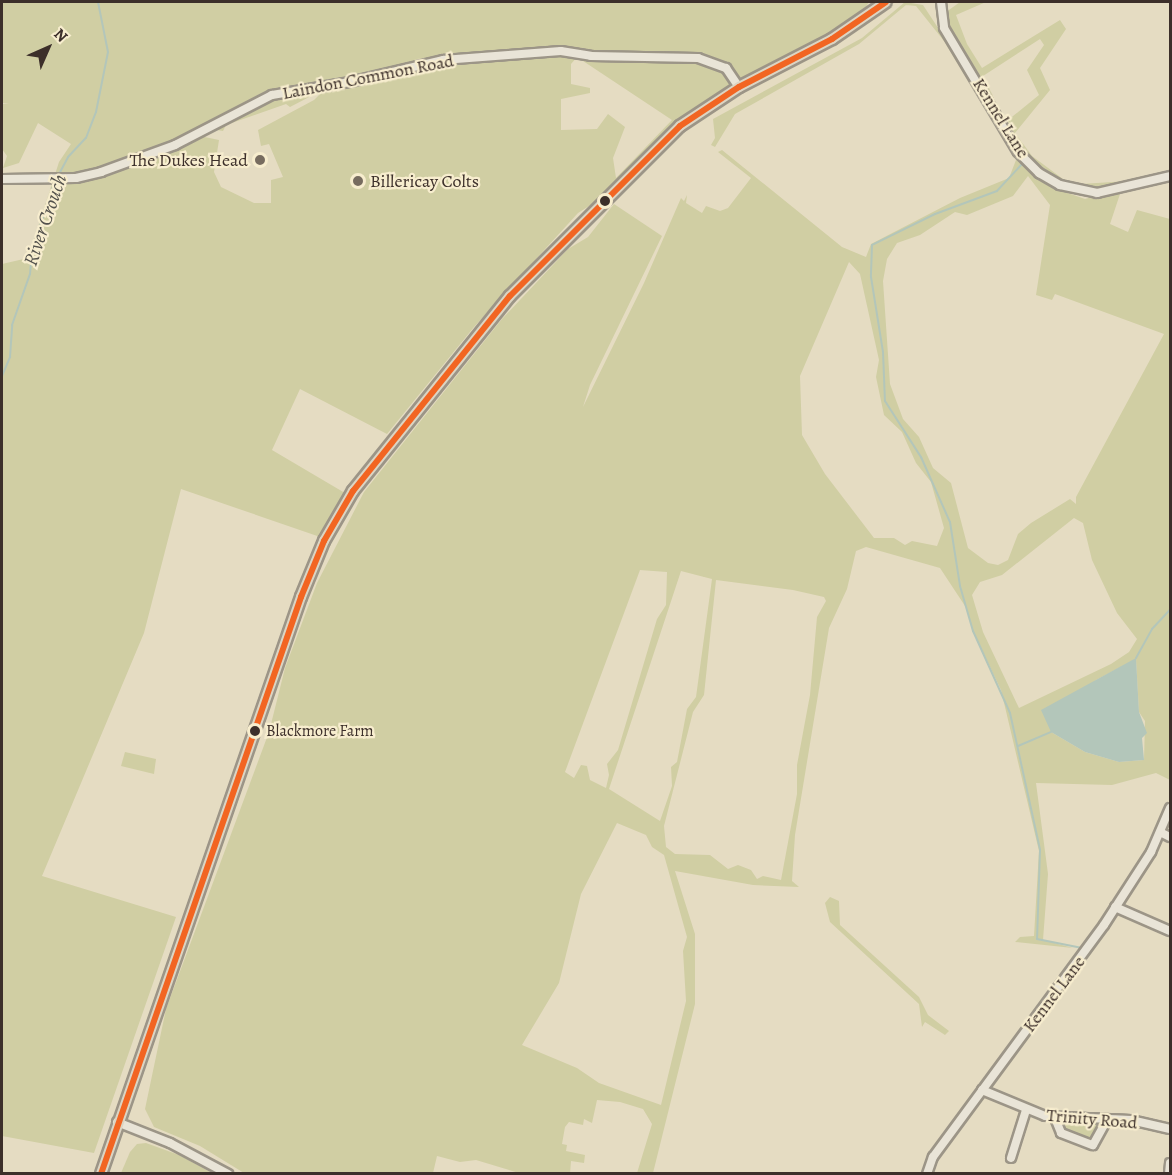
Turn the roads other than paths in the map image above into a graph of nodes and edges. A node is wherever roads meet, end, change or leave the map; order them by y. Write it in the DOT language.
graph roads {
  1 [pos="876,2"];
  2 [pos="886,2"];
  3 [pos="941,2"];
  4 [pos="857,21"];
  5 [pos="740,87"];
  6 [pos="1170,176"];
  7 [pos="2,179"];
  8 [pos="1170,808"];
  9 [pos="1160,832"];
  10 [pos="1170,837"];
  11 [pos="1115,907"];
  12 [pos="1170,931"];
  13 [pos="982,1090"];
  14 [pos="1026,1110"];
  15 [pos="1055,1118"];
  16 [pos="1107,1120"];
  17 [pos="117,1122"];
  18 [pos="1170,1129"];
  19 [pos="1011,1158"];
  20 [pos="1170,1163"];
  21 [pos="100,1173"];
  22 [pos="228,1173"];
  23 [pos="927,1173"];
  24 [pos="1169,1173"];
  1 -- 4 [label="main road"];
  2 -- 4 [label="main road"];
  3 -- 6 [label="street, Kennel Lane"];
  4 -- 5 [label="main road"];
  5 -- 7 [label="street, Laindon Common Road"];
  5 -- 17 [label="main road"];
  8 -- 9 [label="street, Kennel Lane"];
  9 -- 10 [label="street"];
  9 -- 11 [label="street, Kennel Lane"];
  11 -- 12 [label="street"];
  11 -- 13 [label="street, Kennel Lane"];
  13 -- 14 [label="street, Trinity Road"];
  13 -- 23 [label="street, Kennel Lane"];
  14 -- 15 [label="street, Trinity Road"];
  14 -- 19 [label="street"];
  15 -- 16 [label="street, Trinity Road"];
  15 -- 16 [label="street"];
  16 -- 18 [label="street, Trinity Road"];
  17 -- 21 [label="main road"];
  17 -- 22 [label="street"];
  20 -- 24 [label="street"];
}
